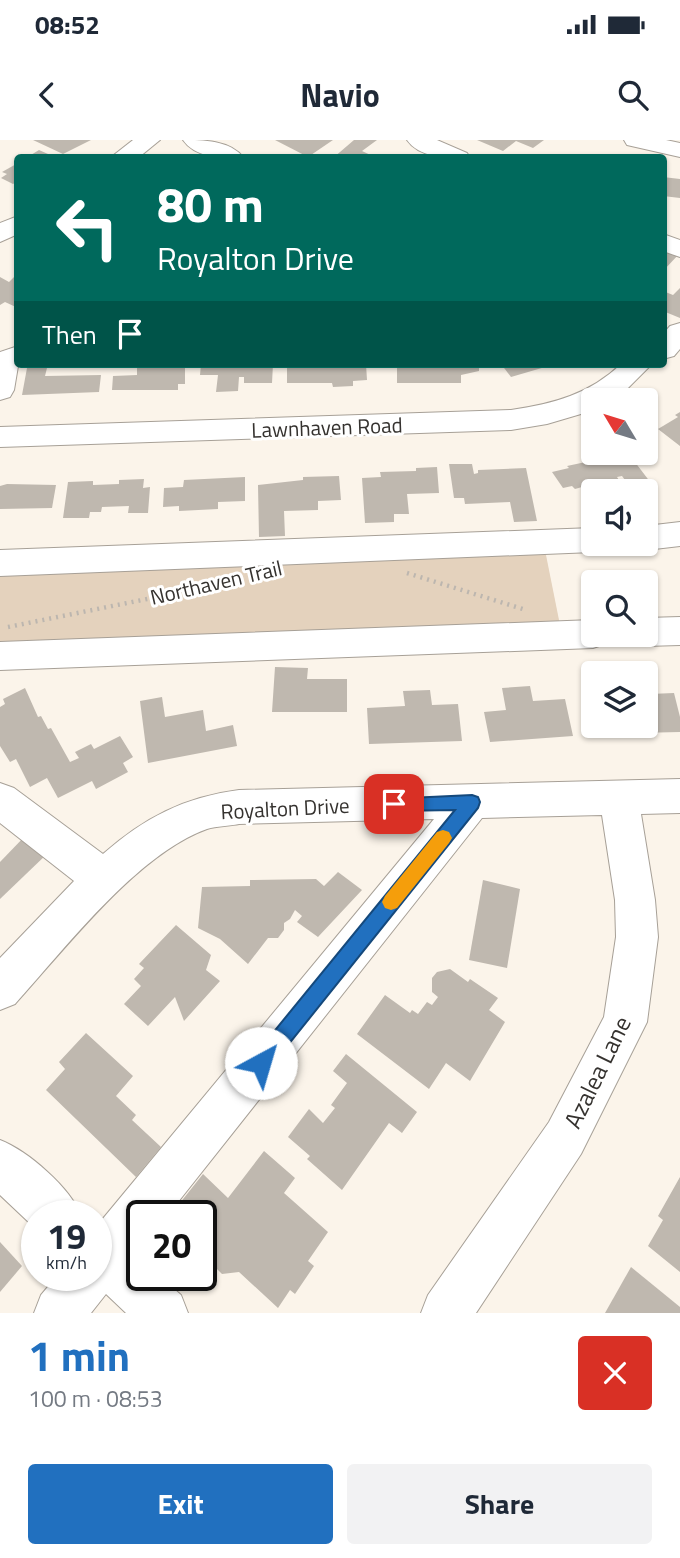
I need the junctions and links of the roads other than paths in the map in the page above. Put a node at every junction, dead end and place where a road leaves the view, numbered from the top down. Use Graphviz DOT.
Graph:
graph roads {
  1 [pos="149,140"];
  2 [pos="194,140"];
  3 [pos="418,140"];
  4 [pos="635,140"];
  5 [pos="680,150"];
  6 [pos="127,154"];
  7 [pos="224,154"];
  8 [pos="450,154"];
  9 [pos="680,332"];
  10 [pos="667,346"];
  11 [pos="14,357"];
  12 [pos="634,368"];
  13 [pos="0,390"];
  14 [pos="0,436"];
  15 [pos="581,540"];
  16 [pos="0,563"];
  17 [pos="680,631"];
  18 [pos="658,632"];
  19 [pos="581,634"];
  20 [pos="0,656"];
  21 [pos="680,796"];
  22 [pos="619,797"];
  23 [pos="0,800"];
  24 [pos="472,802"];
  25 [pos="105,880"];
  26 [pos="0,989"];
  27 [pos="0,1163"];
  28 [pos="40,1200"];
  29 [pos="112,1243"];
  30 [pos="112,1275"];
  31 [pos="75,1291"];
  32 [pos="59,1313"];
  33 [pos="163,1313"];
  34 [pos="446,1313"];
  1 -- 6 [label="street"];
  2 -- 7 [label="street"];
  3 -- 8 [label="street"];
  4 -- 5 [label="street"];
  9 -- 10 [label="street"];
  11 -- 13 [label="street"];
  12 -- 14 [label="street, Lawnhaven Road"];
  15 -- 16 [label="street"];
  17 -- 18 [label="street"];
  19 -- 20 [label="street"];
  21 -- 22 [label="street, Royalton Drive"];
  22 -- 24 [label="street, Royalton Drive"];
  22 -- 34 [label="street, Azalea Lane"];
  23 -- 25 [label="street"];
  24 -- 25 [label="street, Royalton Drive"];
  24 -- 29 [label="street"];
  25 -- 26 [label="street, Royalton Drive"];
  27 -- 28 [label="street"];
  30 -- 33 [label="street"];
  31 -- 32 [label="street"];
}
